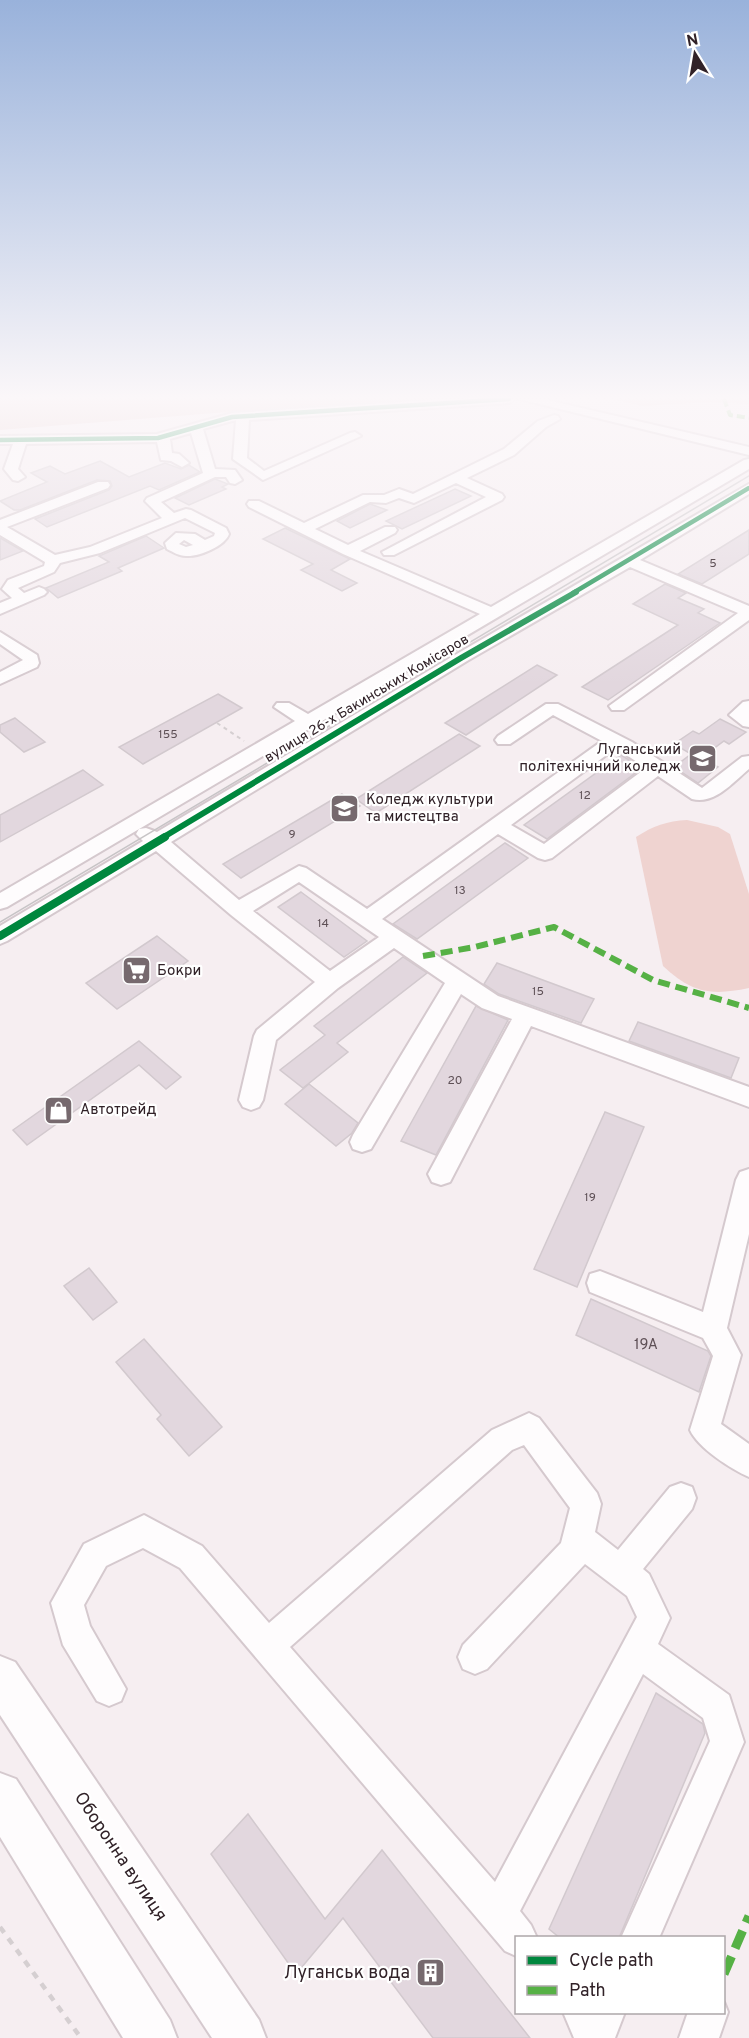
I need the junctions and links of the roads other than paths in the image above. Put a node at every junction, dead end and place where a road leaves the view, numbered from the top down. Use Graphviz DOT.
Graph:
graph roads {
  1 [pos="81,494"];
  2 [pos="167,494"];
  3 [pos="397,494"];
  4 [pos="401,494"];
  5 [pos="426,494"];
  6 [pos="491,494"];
  7 [pos="696,494"];
  8 [pos="739,494"];
  9 [pos="254,504"];
  10 [pos="172,519"];
  11 [pos="0,527"];
  12 [pos="303,529"];
  13 [pos="390,530"];
  14 [pos="198,549"];
  15 [pos="348,551"];
  16 [pos="389,552"];
  17 [pos="52,560"];
  18 [pos="629,561"];
  19 [pos="39,592"];
  20 [pos="22,599"];
  21 [pos="0,609"];
  22 [pos="749,612"];
  23 [pos="492,613"];
  24 [pos="0,637"];
  25 [pos="0,679"];
  26 [pos="618,706"];
  27 [pos="749,706"];
  28 [pos="283,707"];
  29 [pos="308,721"];
  30 [pos="749,722"];
  31 [pos="504,740"];
  32 [pos="615,740"];
  33 [pos="749,759"];
  34 [pos="657,768"];
  35 [pos="132,824"];
  36 [pos="497,825"];
  37 [pos="156,841"];
  38 [pos="0,902"];
  39 [pos="238,910"];
  40 [pos="368,919"];
  41 [pos="0,936"];
  42 [pos="395,937"];
  43 [pos="458,980"];
  44 [pos="330,982"];
  45 [pos="526,1015"];
  46 [pos="749,1097"];
  47 [pos="251,1100"];
  48 [pos="362,1142"];
  49 [pos="441,1174"];
  50 [pos="749,1180"];
  51 [pos="600,1283"];
  52 [pos="713,1329"];
  53 [pos="746,1460"];
  54 [pos="681,1498"];
  55 [pos="578,1539"];
  56 [pos="621,1572"];
  57 [pos="267,1646"];
  58 [pos="638,1650"];
  59 [pos="475,1657"];
  60 [pos="0,1677"];
  61 [pos="109,1689"];
  62 [pos="0,1795"];
  63 [pos="508,1926"];
  64 [pos="641,1936"];
  65 [pos="583,2014"];
  66 [pos="606,2014"];
  67 [pos="708,2014"];
  68 [pos="152,2038"];
  69 [pos="241,2038"];
  70 [pos="594,2038"];
  71 [pos="699,2038"];
  1 -- 11 [label="street"];
  2 -- 10 [label="street"];
  3 -- 12 [label="street"];
  4 -- 5 [label="street"];
  6 -- 16 [label="street"];
  7 -- 23 [label="street, вулиця 26-х Бакинських Комісаров"];
  8 -- 18 [label="street, вулиця 26-х Бакинських Комісаров"];
  9 -- 12 [label="street"];
  10 -- 14 [label="street"];
  10 -- 17 [label="street"];
  11 -- 17 [label="street"];
  12 -- 15 [label="street"];
  13 -- 15 [label="street"];
  15 -- 23 [label="street"];
  17 -- 20 [label="street"];
  18 -- 22 [label="street"];
  18 -- 37 [label="street, вулиця 26-х Бакинських Комісаров"];
  19 -- 20 [label="street"];
  20 -- 21 [label="street"];
  22 -- 26 [label="street"];
  23 -- 29 [label="street, вулиця 26-х Бакинських Комісаров"];
  24 -- 25 [label="street"];
  27 -- 30 [label="street"];
  28 -- 29 [label="street"];
  29 -- 35 [label="street, вулиця 26-х Бакинських Комісаров"];
  31 -- 32 [label="street"];
  32 -- 34 [label="street"];
  32 -- 36 [label="street"];
  33 -- 34 [label="street"];
  34 -- 36 [label="street"];
  35 -- 37 [label="street"];
  35 -- 38 [label="street, вулиця 26-х Бакинських Комісаров"];
  36 -- 40 [label="street"];
  37 -- 39 [label="street"];
  37 -- 41 [label="street, вулиця 26-х Бакинських Комісаров"];
  39 -- 40 [label="street"];
  39 -- 44 [label="street"];
  40 -- 42 [label="street"];
  42 -- 43 [label="street"];
  42 -- 44 [label="street"];
  43 -- 45 [label="street"];
  43 -- 48 [label="street"];
  44 -- 47 [label="street"];
  45 -- 46 [label="street"];
  45 -- 49 [label="street"];
  50 -- 52 [label="street"];
  51 -- 52 [label="street"];
  52 -- 53 [label="street"];
  54 -- 56 [label="street"];
  55 -- 56 [label="street"];
  55 -- 57 [label="street"];
  55 -- 59 [label="street"];
  56 -- 58 [label="street"];
  57 -- 61 [label="street"];
  57 -- 63 [label="street"];
  58 -- 63 [label="street"];
  58 -- 64 [label="street"];
  60 -- 69 [label="main road, Оборонна вулиця"];
  62 -- 68 [label="main road"];
  65 -- 70 [label="street"];
  66 -- 70 [label="street"];
  67 -- 71 [label="street"];
}
